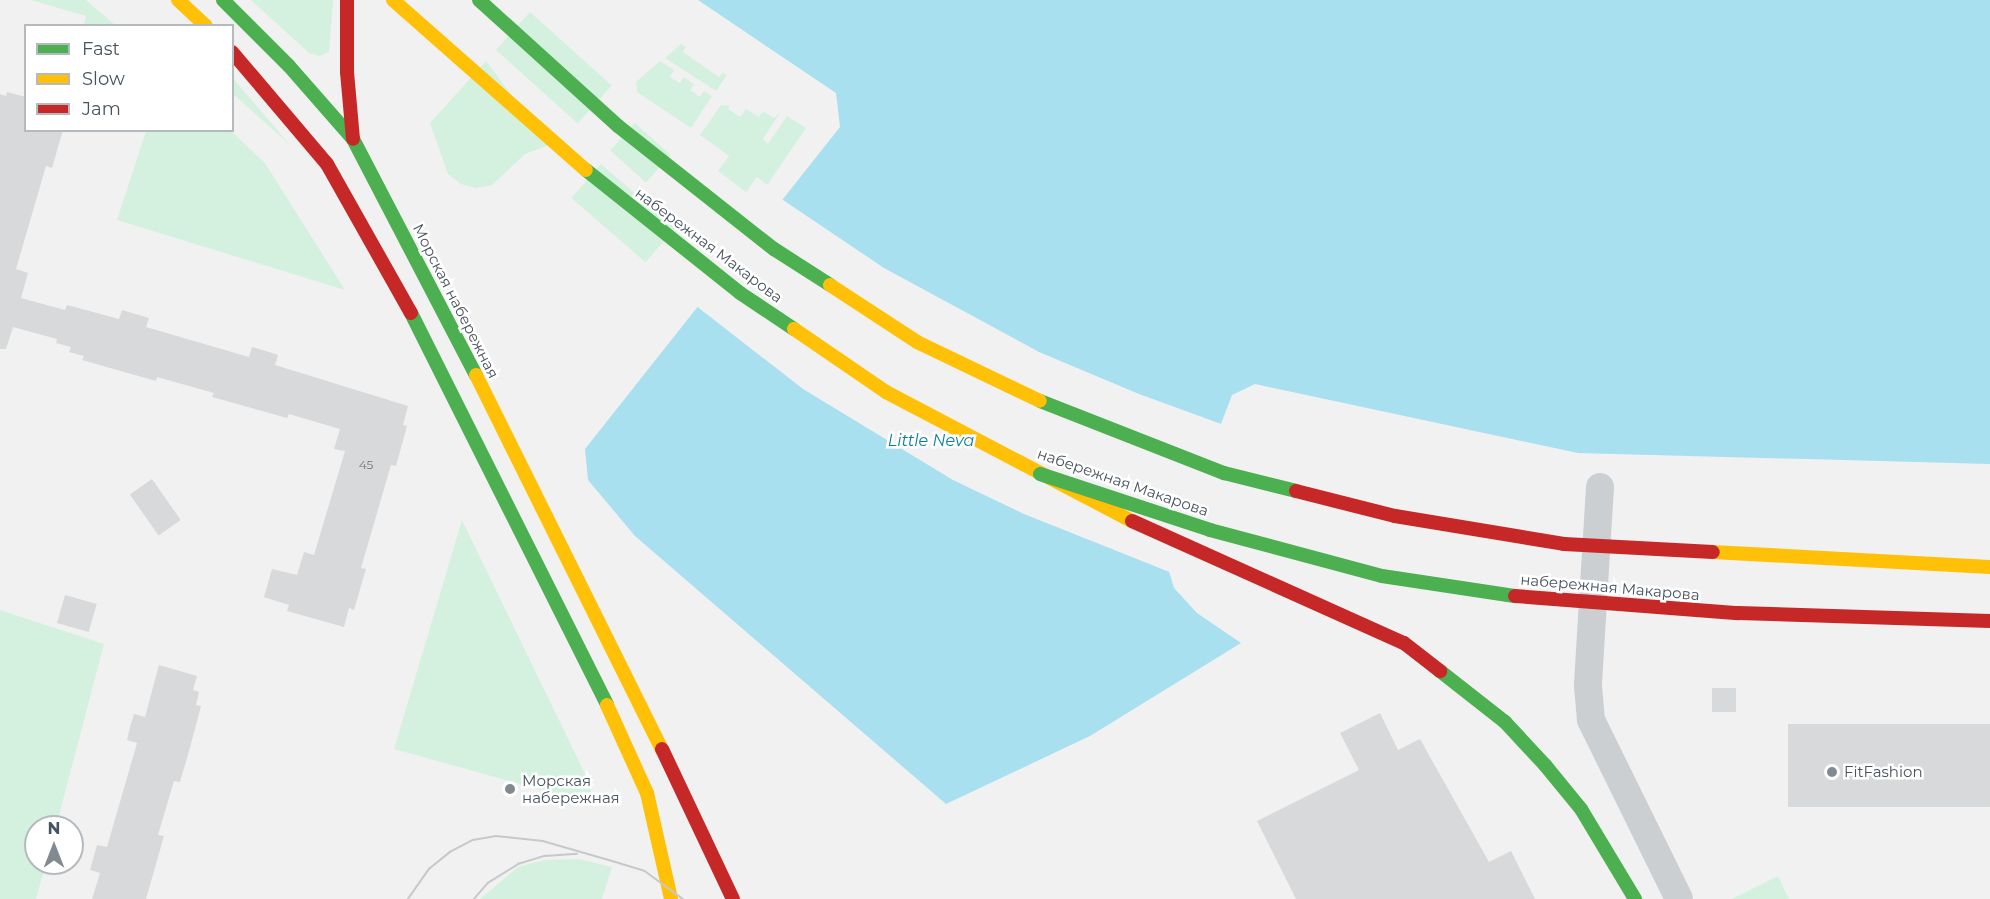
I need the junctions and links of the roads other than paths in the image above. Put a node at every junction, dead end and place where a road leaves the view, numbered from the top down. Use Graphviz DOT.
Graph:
graph roads {
  1 [pos="178,0"];
  2 [pos="223,0"];
  3 [pos="347,0"];
  4 [pos="393,0"];
  5 [pos="479,0"];
  6 [pos="204,24"];
  7 [pos="234,54"];
  8 [pos="353,139"];
  9 [pos="1040,474"];
  10 [pos="1600,488"];
  11 [pos="1990,567"];
  12 [pos="1990,621"];
  13 [pos="671,899"];
  14 [pos="733,899"];
  15 [pos="1635,899"];
  16 [pos="1679,899"];
  1 -- 6 [label="main road"];
  2 -- 8 [label="main road, Морская набережная"];
  3 -- 8 [label="main road"];
  4 -- 9 [label="main road, набережная Макарова"];
  5 -- 11 [label="main road, bridge"];
  7 -- 13 [label="main road"];
  8 -- 14 [label="main road, Морская набережная"];
  9 -- 12 [label="main road, набережная Макарова, bridge"];
  9 -- 15 [label="main road, bridge"];
  10 -- 16 [label="street"];
}
